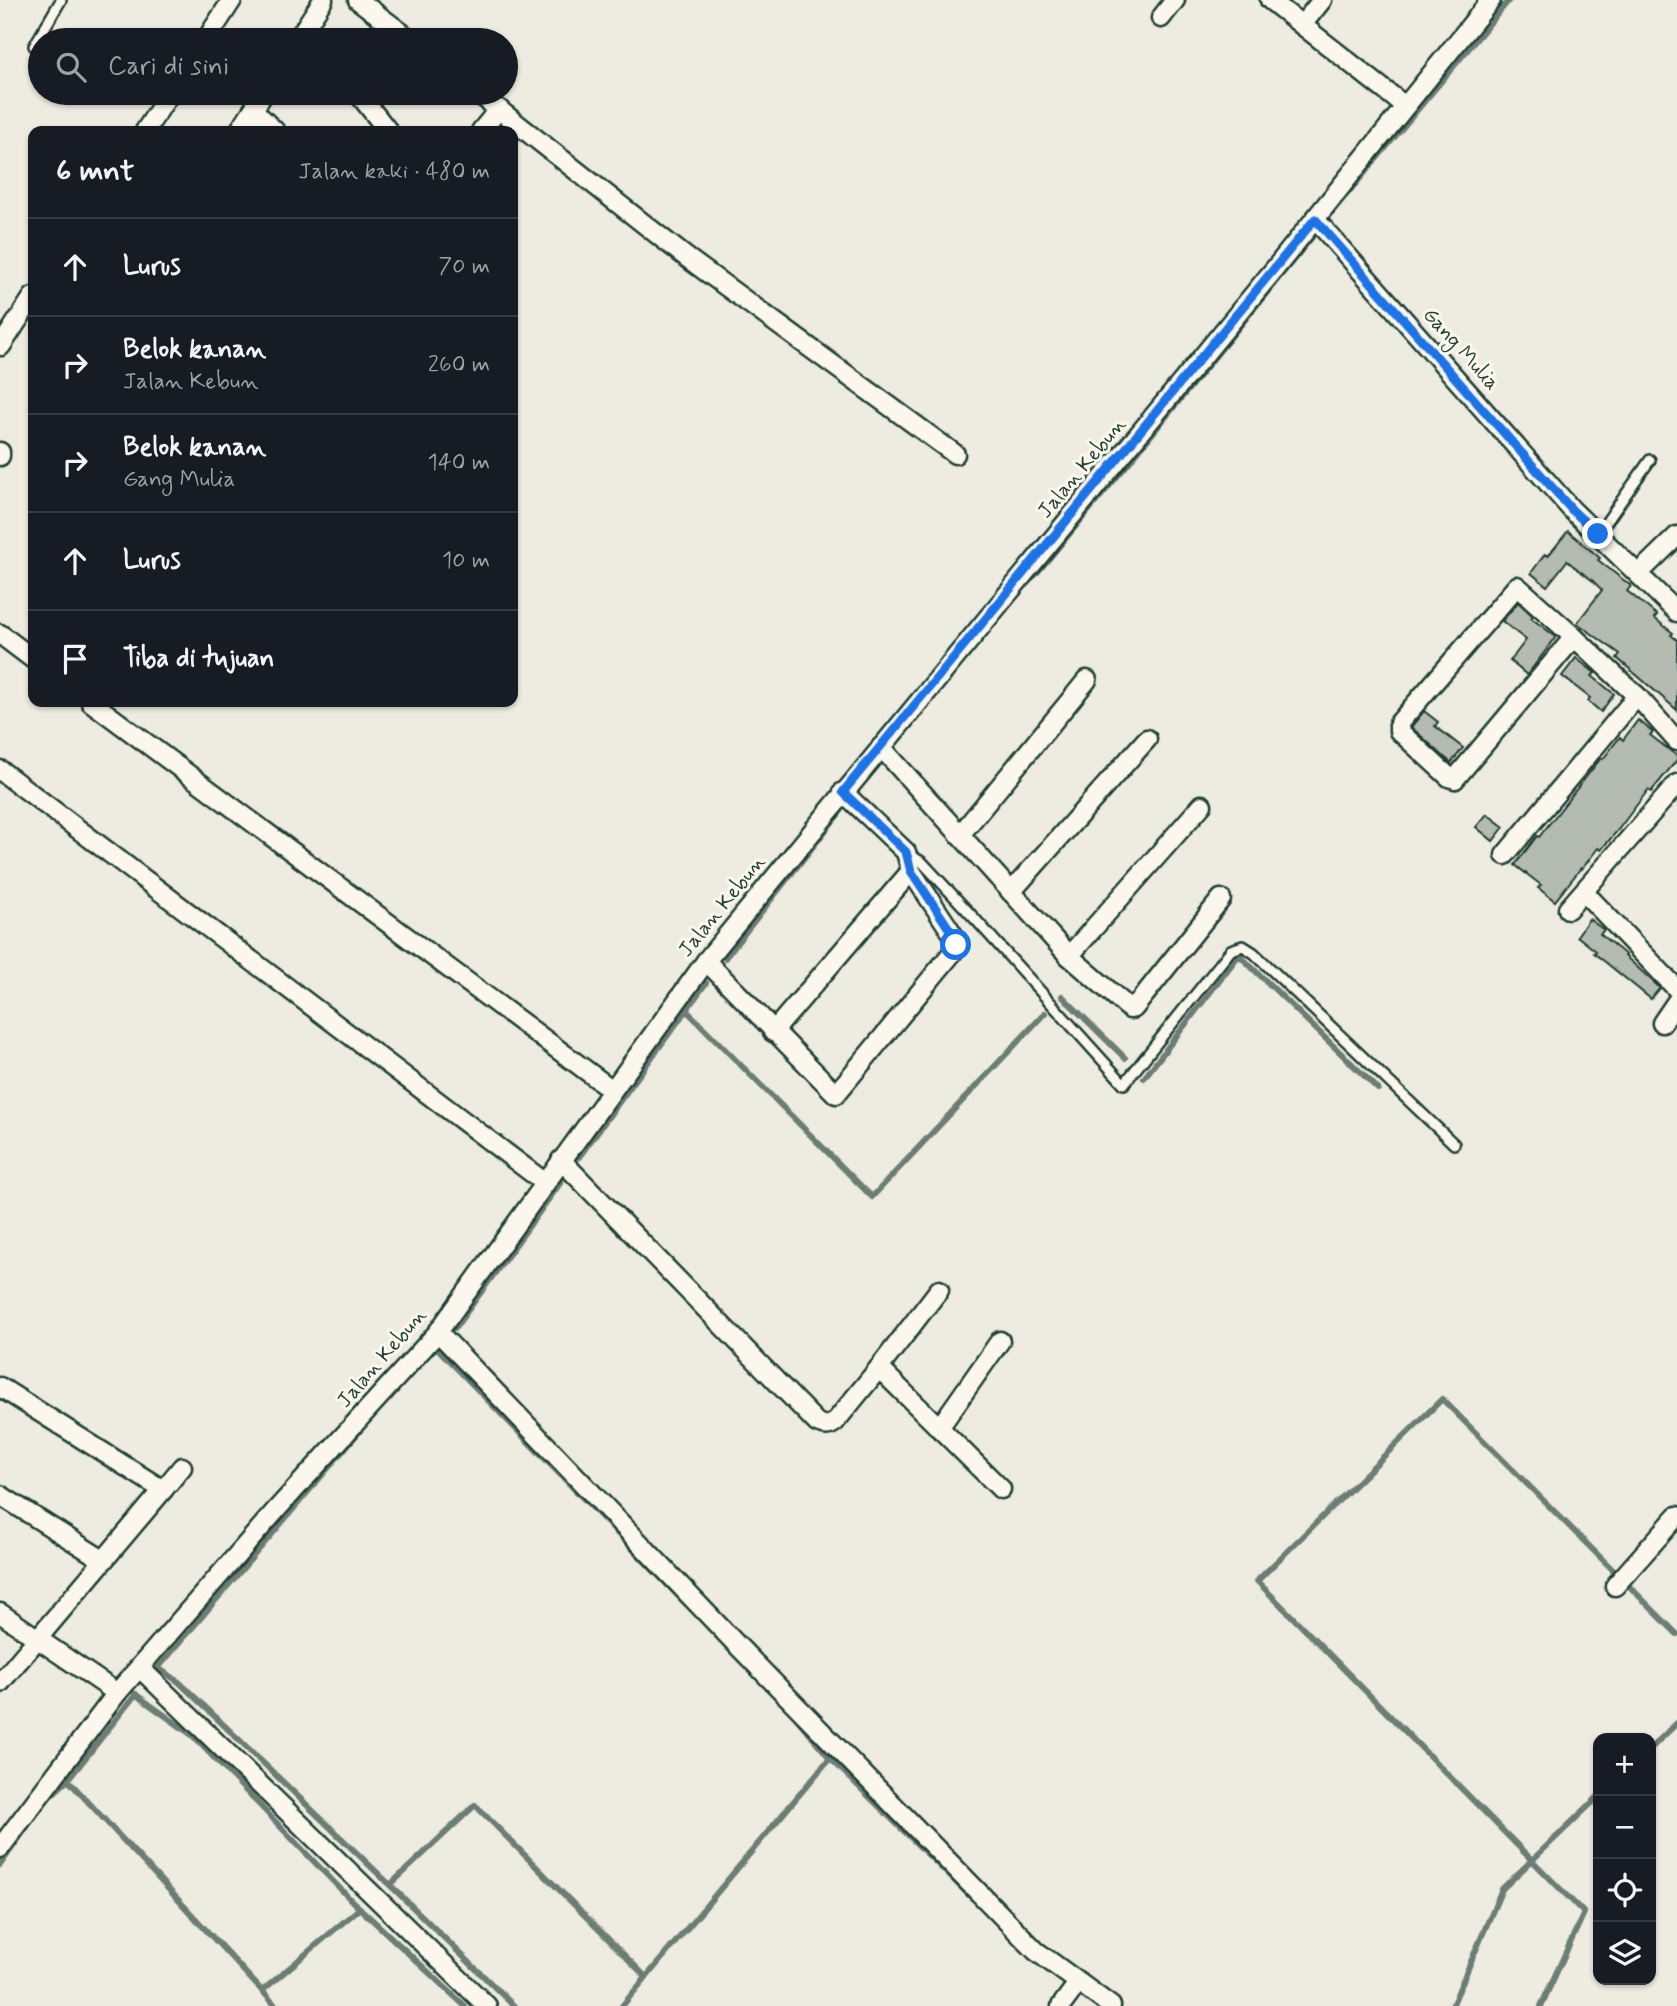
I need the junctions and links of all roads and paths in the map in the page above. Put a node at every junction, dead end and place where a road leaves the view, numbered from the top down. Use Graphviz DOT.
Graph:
graph roads {
  1 [pos="61,0"];
  2 [pos="233,0"];
  3 [pos="323,0"];
  4 [pos="358,0"];
  5 [pos="1175,0"];
  6 [pos="1270,0"];
  7 [pos="1322,0"];
  8 [pos="1491,0"];
  9 [pos="1161,18"];
  10 [pos="1302,25"];
  11 [pos="45,28"];
  12 [pos="213,28"];
  13 [pos="309,28"];
  14 [pos="395,28"];
  15 [pos="162,105"];
  16 [pos="256,105"];
  17 [pos="367,105"];
  18 [pos="494,105"];
  19 [pos="1405,106"];
  20 [pos="499,109"];
  21 [pos="253,110"];
  22 [pos="148,126"];
  23 [pos="242,126"];
  24 [pos="270,126"];
  25 [pos="384,126"];
  26 [pos="485,126"];
  27 [pos="1315,219"];
  28 [pos="28,305"];
  29 [pos="1,346"];
  30 [pos="955,454"];
  31 [pos="1650,460"];
  32 [pos="1598,534"];
  33 [pos="1677,536"];
  34 [pos="1639,573"];
  35 [pos="1677,612"];
  36 [pos="0,634"];
  37 [pos="1574,637"];
  38 [pos="28,655"];
  39 [pos="1087,680"];
  40 [pos="1637,696"];
  41 [pos="98,707"];
  42 [pos="1147,739"];
  43 [pos="1677,741"];
  44 [pos="881,747"];
  45 [pos="0,770"];
  46 [pos="1677,784"];
  47 [pos="843,792"];
  48 [pos="1202,805"];
  49 [pos="960,835"];
  50 [pos="906,852"];
  51 [pos="1505,855"];
  52 [pos="911,871"];
  53 [pos="1011,892"];
  54 [pos="1584,892"];
  55 [pos="1222,899"];
  56 [pos="1568,909"];
  57 [pos="1069,956"];
  58 [pos="706,961"];
  59 [pos="1677,989"];
  60 [pos="1677,1002"];
  61 [pos="1662,1023"];
  62 [pos="773,1032"];
  63 [pos="611,1089"];
  64 [pos="1454,1144"];
  65 [pos="561,1160"];
  66 [pos="544,1182"];
  67 [pos="939,1290"];
  68 [pos="438,1332"];
  69 [pos="1000,1341"];
  70 [pos="879,1368"];
  71 [pos="0,1387"];
  72 [pos="939,1428"];
  73 [pos="182,1466"];
  74 [pos="1001,1489"];
  75 [pos="163,1490"];
  76 [pos="0,1495"];
  77 [pos="1677,1516"];
  78 [pos="103,1560"];
  79 [pos="1615,1586"];
  80 [pos="0,1614"];
  81 [pos="38,1638"];
  82 [pos="139,1668"];
  83 [pos="0,1683"];
  84 [pos="117,1693"];
  85 [pos="0,1848"];
  86 [pos="1078,1983"];
  87 [pos="487,2006"];
  88 [pos="1061,2006"];
  89 [pos="1111,2006"];
  1 -- 11 [label="lane"];
  2 -- 12 [label="street"];
  3 -- 13 [label="street"];
  4 -- 14 [label="street"];
  5 -- 9 [label="street"];
  6 -- 10 [label="street"];
  7 -- 10 [label="street"];
  8 -- 19 [label="street, Jalan Kebun"];
  10 -- 19 [label="street"];
  15 -- 22 [label="street"];
  16 -- 21 [label="street"];
  17 -- 25 [label="street"];
  18 -- 20 [label="street"];
  19 -- 27 [label="street, Jalan Kebun"];
  20 -- 26 [label="street"];
  20 -- 30 [label="street"];
  21 -- 23 [label="street"];
  21 -- 24 [label="street"];
  27 -- 32 [label="street, Gang Mulia"];
  27 -- 44 [label="street, Jalan Kebun"];
  28 -- 29 [label="street"];
  31 -- 32 [label="lane"];
  32 -- 34 [label="street, Gang Mulia"];
  33 -- 34 [label="street"];
  34 -- 35 [label="street, Gang Mulia"];
  36 -- 38 [label="street"];
  37 -- 37 [label="street"];
  37 -- 40 [label="street"];
  39 -- 49 [label="street"];
  40 -- 43 [label="street"];
  40 -- 51 [label="street"];
  41 -- 63 [label="street"];
  42 -- 53 [label="street"];
  44 -- 47 [label="street, Jalan Kebun"];
  44 -- 49 [label="street"];
  45 -- 66 [label="street"];
  46 -- 54 [label="street"];
  47 -- 50 [label="street"];
  47 -- 58 [label="street, Jalan Kebun"];
  48 -- 57 [label="street"];
  49 -- 53 [label="street"];
  50 -- 52 [label="street"];
  50 -- 64 [label="lane"];
  52 -- 62 [label="street"];
  52 -- 62 [label="street"];
  53 -- 57 [label="street"];
  54 -- 56 [label="street"];
  54 -- 59 [label="street"];
  55 -- 57 [label="street"];
  58 -- 62 [label="street"];
  58 -- 63 [label="street, Jalan Kebun"];
  60 -- 61 [label="street"];
  63 -- 65 [label="street, Jalan Kebun"];
  65 -- 66 [label="street, Jalan Kebun"];
  65 -- 70 [label="street"];
  66 -- 68 [label="street, Jalan Kebun"];
  67 -- 70 [label="street"];
  68 -- 82 [label="street, Jalan Kebun"];
  68 -- 86 [label="street"];
  69 -- 72 [label="street"];
  70 -- 72 [label="street"];
  71 -- 75 [label="street"];
  72 -- 74 [label="street"];
  73 -- 75 [label="street"];
  75 -- 78 [label="street"];
  76 -- 78 [label="street"];
  77 -- 79 [label="street"];
  78 -- 81 [label="street"];
  80 -- 81 [label="street"];
  81 -- 83 [label="street"];
  81 -- 84 [label="street"];
  82 -- 84 [label="street, Jalan Kebun"];
  82 -- 87 [label="street"];
  84 -- 85 [label="street, Jalan Kebun"];
  86 -- 88 [label="street"];
  86 -- 89 [label="street"];
}
